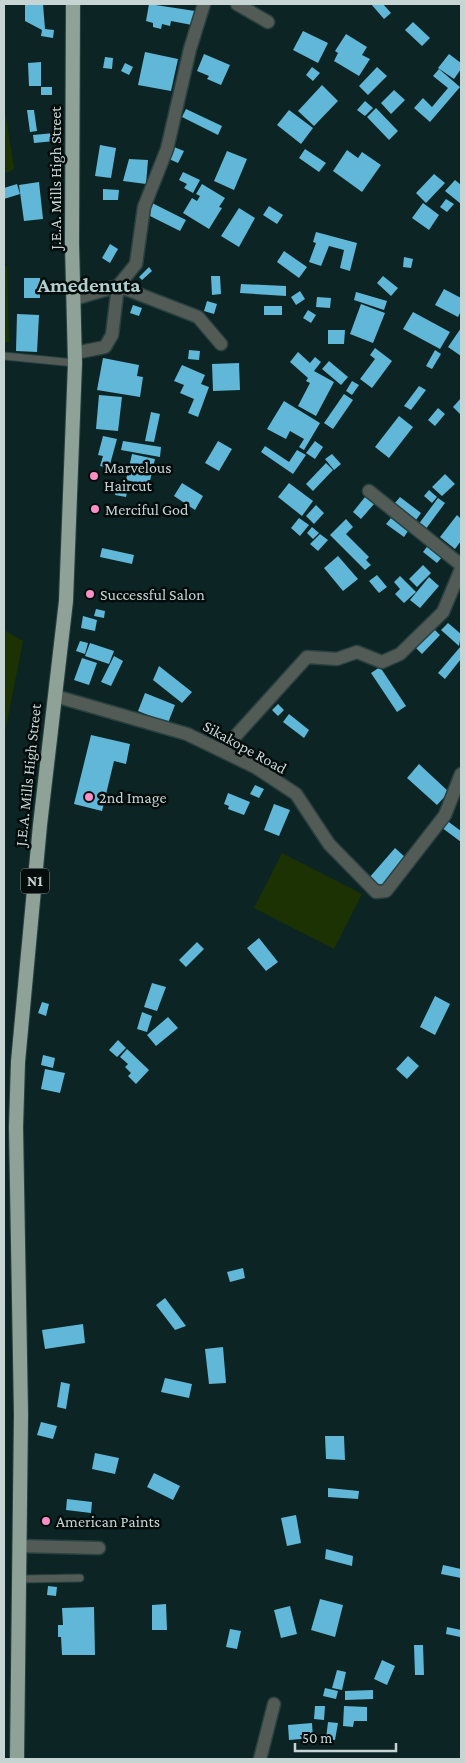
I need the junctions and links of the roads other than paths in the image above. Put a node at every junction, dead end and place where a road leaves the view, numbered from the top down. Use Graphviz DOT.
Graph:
graph roads {
  1 [pos="73,4"];
  2 [pos="204,4"];
  3 [pos="237,4"];
  4 [pos="268,22"];
  5 [pos="118,286"];
  6 [pos="74,300"];
  7 [pos="221,344"];
  8 [pos="4,356"];
  9 [pos="75,358"];
  10 [pos="368,491"];
  11 [pos="461,565"];
  12 [pos="461,569"];
  13 [pos="55,696"];
  14 [pos="222,751"];
  15 [pos="461,774"];
  16 [pos="19,1546"];
  17 [pos="99,1548"];
  18 [pos="80,1578"];
  19 [pos="20,1579"];
  20 [pos="274,1704"];
  21 [pos="17,1759"];
  22 [pos="260,1759"];
  1 -- 6 [label="highway, J.E.A. Mills High Street / N1"];
  2 -- 5 [label="street"];
  3 -- 4 [label="street"];
  5 -- 6 [label="street"];
  5 -- 7 [label="street"];
  5 -- 9 [label="street"];
  6 -- 9 [label="highway, J.E.A. Mills High Street / N1"];
  8 -- 9 [label="lane"];
  9 -- 13 [label="highway, J.E.A. Mills High Street / N1"];
  10 -- 11 [label="street"];
  12 -- 14 [label="street"];
  13 -- 14 [label="street, Sikakope Road"];
  13 -- 16 [label="highway, J.E.A. Mills High Street / N1"];
  14 -- 15 [label="street, Sikakope Road"];
  16 -- 17 [label="street"];
  16 -- 19 [label="highway, J.E.A. Mills High Street / N1"];
  18 -- 19 [label="lane"];
  19 -- 21 [label="highway, J.E.A. Mills High Street / N1"];
  20 -- 22 [label="street"];
}
